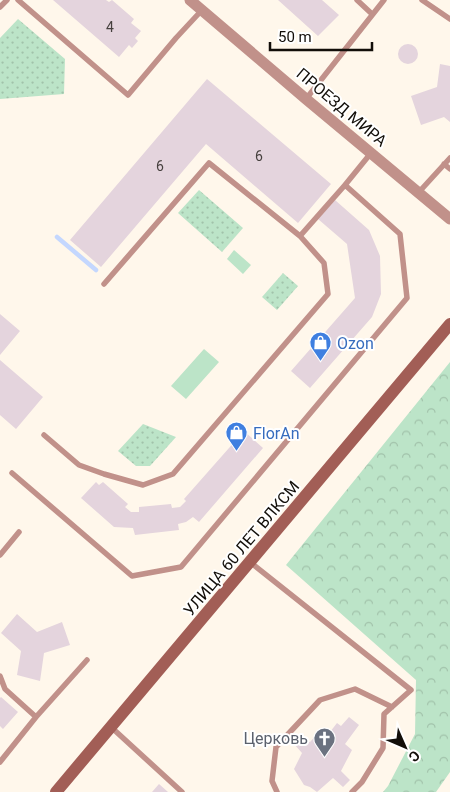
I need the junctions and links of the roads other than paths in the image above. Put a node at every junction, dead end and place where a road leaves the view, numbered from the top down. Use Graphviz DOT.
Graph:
graph roads {
  1 [pos="6,0"];
  2 [pos="18,0"];
  3 [pos="190,0"];
  4 [pos="357,0"];
  5 [pos="384,0"];
  6 [pos="422,0"];
  7 [pos="0,7"];
  8 [pos="202,10"];
  9 [pos="372,14"];
  10 [pos="450,20"];
  11 [pos="306,99"];
  12 [pos="371,153"];
  13 [pos="450,158"];
  14 [pos="444,164"];
  15 [pos="450,169"];
  16 [pos="345,185"];
  17 [pos="419,192"];
  18 [pos="450,219"];
  19 [pos="300,236"];
  20 [pos="104,284"];
  21 [pos="450,324"];
  22 [pos="44,435"];
  23 [pos="12,473"];
  24 [pos="19,532"];
  25 [pos="0,555"];
  26 [pos="250,562"];
  27 [pos="87,660"];
  28 [pos="0,676"];
  29 [pos="392,707"];
  30 [pos="36,717"];
  31 [pos="111,727"];
  32 [pos="0,762"];
  33 [pos="56,792"];
  34 [pos="182,792"];
  35 [pos="277,792"];
  36 [pos="352,792"];
  1 -- 7 [label="lane"];
  2 -- 8 [label="lane"];
  3 -- 8 [label="street, ПРОЕЗД МИРА"];
  4 -- 9 [label="lane"];
  5 -- 9 [label="lane"];
  6 -- 10 [label="lane"];
  8 -- 11 [label="street, ПРОЕЗД МИРА"];
  9 -- 11 [label="lane"];
  11 -- 12 [label="street, ПРОЕЗД МИРА"];
  12 -- 16 [label="lane"];
  12 -- 17 [label="street, ПРОЕЗД МИРА"];
  13 -- 14 [label="lane"];
  14 -- 15 [label="lane"];
  14 -- 17 [label="lane"];
  16 -- 19 [label="lane"];
  16 -- 23 [label="lane"];
  17 -- 18 [label="street, ПРОЕЗД МИРА"];
  19 -- 20 [label="lane"];
  19 -- 22 [label="lane"];
  21 -- 26 [label="street, УЛИЦА 60 ЛЕТ ВЛКСМ"];
  24 -- 25 [label="lane"];
  26 -- 29 [label="lane"];
  26 -- 31 [label="street, УЛИЦА 60 ЛЕТ ВЛКСМ"];
  27 -- 30 [label="lane"];
  28 -- 30 [label="lane"];
  29 -- 35 [label="lane"];
  29 -- 36 [label="lane"];
  30 -- 32 [label="lane"];
  31 -- 33 [label="street, УЛИЦА 60 ЛЕТ ВЛКСМ"];
  31 -- 34 [label="lane"];
}
